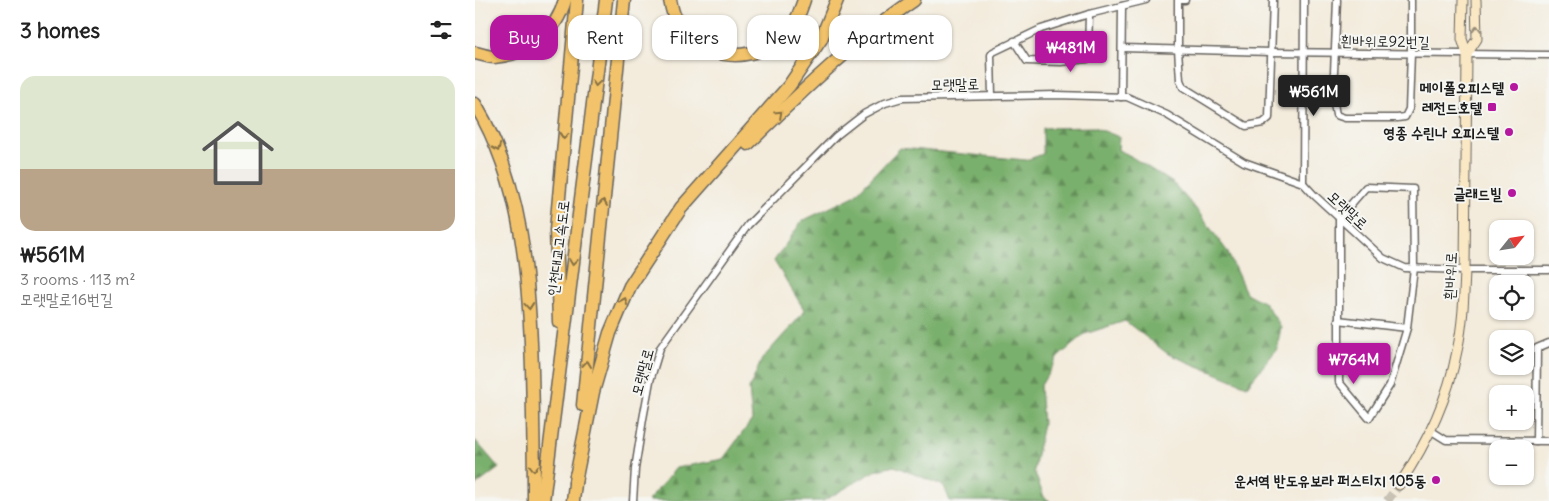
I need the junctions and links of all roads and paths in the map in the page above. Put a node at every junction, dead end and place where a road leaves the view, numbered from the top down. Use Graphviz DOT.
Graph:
graph roads {
  1 [pos="565,0"];
  2 [pos="577,0"];
  3 [pos="606,0"];
  4 [pos="624,0"];
  5 [pos="669,0"];
  6 [pos="804,0"];
  7 [pos="837,0"];
  8 [pos="915,0"];
  9 [pos="1146,0"];
  10 [pos="1185,0"];
  11 [pos="1273,0"];
  12 [pos="1304,0"];
  13 [pos="1337,0"];
  14 [pos="1411,0"];
  15 [pos="1463,0"];
  16 [pos="1476,0"];
  17 [pos="1122,6"];
  18 [pos="1089,14"];
  19 [pos="1014,41"];
  20 [pos="1123,48"];
  21 [pos="1178,49"];
  22 [pos="1303,51"];
  23 [pos="1271,52"];
  24 [pos="475,53"];
  25 [pos="1334,53"];
  26 [pos="1411,53"];
  27 [pos="1467,54"];
  28 [pos="1549,55"];
  29 [pos="992,96"];
  30 [pos="1121,97"];
  31 [pos="475,104"];
  32 [pos="1303,183"];
  33 [pos="1339,218"];
  34 [pos="651,253"];
  35 [pos="1414,268"];
  36 [pos="1465,270"];
  37 [pos="1549,270"];
  38 [pos="1338,320"];
  39 [pos="1407,328"];
  40 [pos="1549,343"];
  41 [pos="560,359"];
  42 [pos="1430,430"];
  43 [pos="1537,441"];
  44 [pos="1549,441"];
  45 [pos="575,482"];
  46 [pos="1399,485"];
  47 [pos="534,501"];
  48 [pos="543,501"];
  49 [pos="573,501"];
  50 [pos="633,501"];
  1 -- 24 [label="highway"];
  2 -- 41 [label="highway, one-way"];
  3 -- 41 [label="highway, 인천대교고속도로, one-way"];
  45 -- 4 [label="highway, one-way"];
  5 -- 6 [label="highway"];
  7 -- 34 [label="highway"];
  34 -- 8 [label="highway, one-way"];
  9 -- 17 [label="street"];
  10 -- 21 [label="street"];
  11 -- 23 [label="street"];
  12 -- 22 [label="street"];
  13 -- 25 [label="street"];
  14 -- 26 [label="street"];
  15 -- 27 [label="street, 흰바위로"];
  27 -- 16 [label="street, 흰바위로, one-way"];
  17 -- 18 [label="street"];
  17 -- 20 [label="street"];
  18 -- 19 [label="street"];
  18 -- 19 [label="street"];
  19 -- 29 [label="street"];
  20 -- 21 [label="street, 흰바위로92번길"];
  20 -- 30 [label="street"];
  21 -- 23 [label="street, 흰바위로92번길"];
  21 -- 23 [label="street"];
  22 -- 23 [label="street, 흰바위로92번길"];
  22 -- 25 [label="street, 흰바위로92번길"];
  22 -- 32 [label="street"];
  25 -- 26 [label="street, 흰바위로92번길"];
  25 -- 26 [label="street"];
  26 -- 27 [label="street, 흰바위로92번길"];
  27 -- 28 [label="street, 흰바위로92번길"];
  27 -- 36 [label="street, 흰바위로"];
  29 -- 30 [label="street, 모랫말로"];
  29 -- 50 [label="street, 모랫말로"];
  30 -- 32 [label="street, 모랫말로"];
  31 -- 47 [label="highway, one-way"];
  32 -- 33 [label="street, 모랫말로"];
  33 -- 35 [label="street, 모랫말로"];
  33 -- 35 [label="street"];
  33 -- 38 [label="street"];
  45 -- 34 [label="highway, one-way"];
  35 -- 36 [label="street, 모랫말로"];
  35 -- 39 [label="street"];
  36 -- 37 [label="street, 모랫말로"];
  36 -- 42 [label="street, 흰바위로"];
  38 -- 39 [label="street"];
  38 -- 39 [label="street"];
  40 -- 43 [label="street"];
  41 -- 48 [label="highway, 인천대교고속도로"];
  42 -- 43 [label="street"];
  42 -- 46 [label="street, 흰바위로"];
  43 -- 44 [label="street"];
  45 -- 49 [label="highway"];
}
